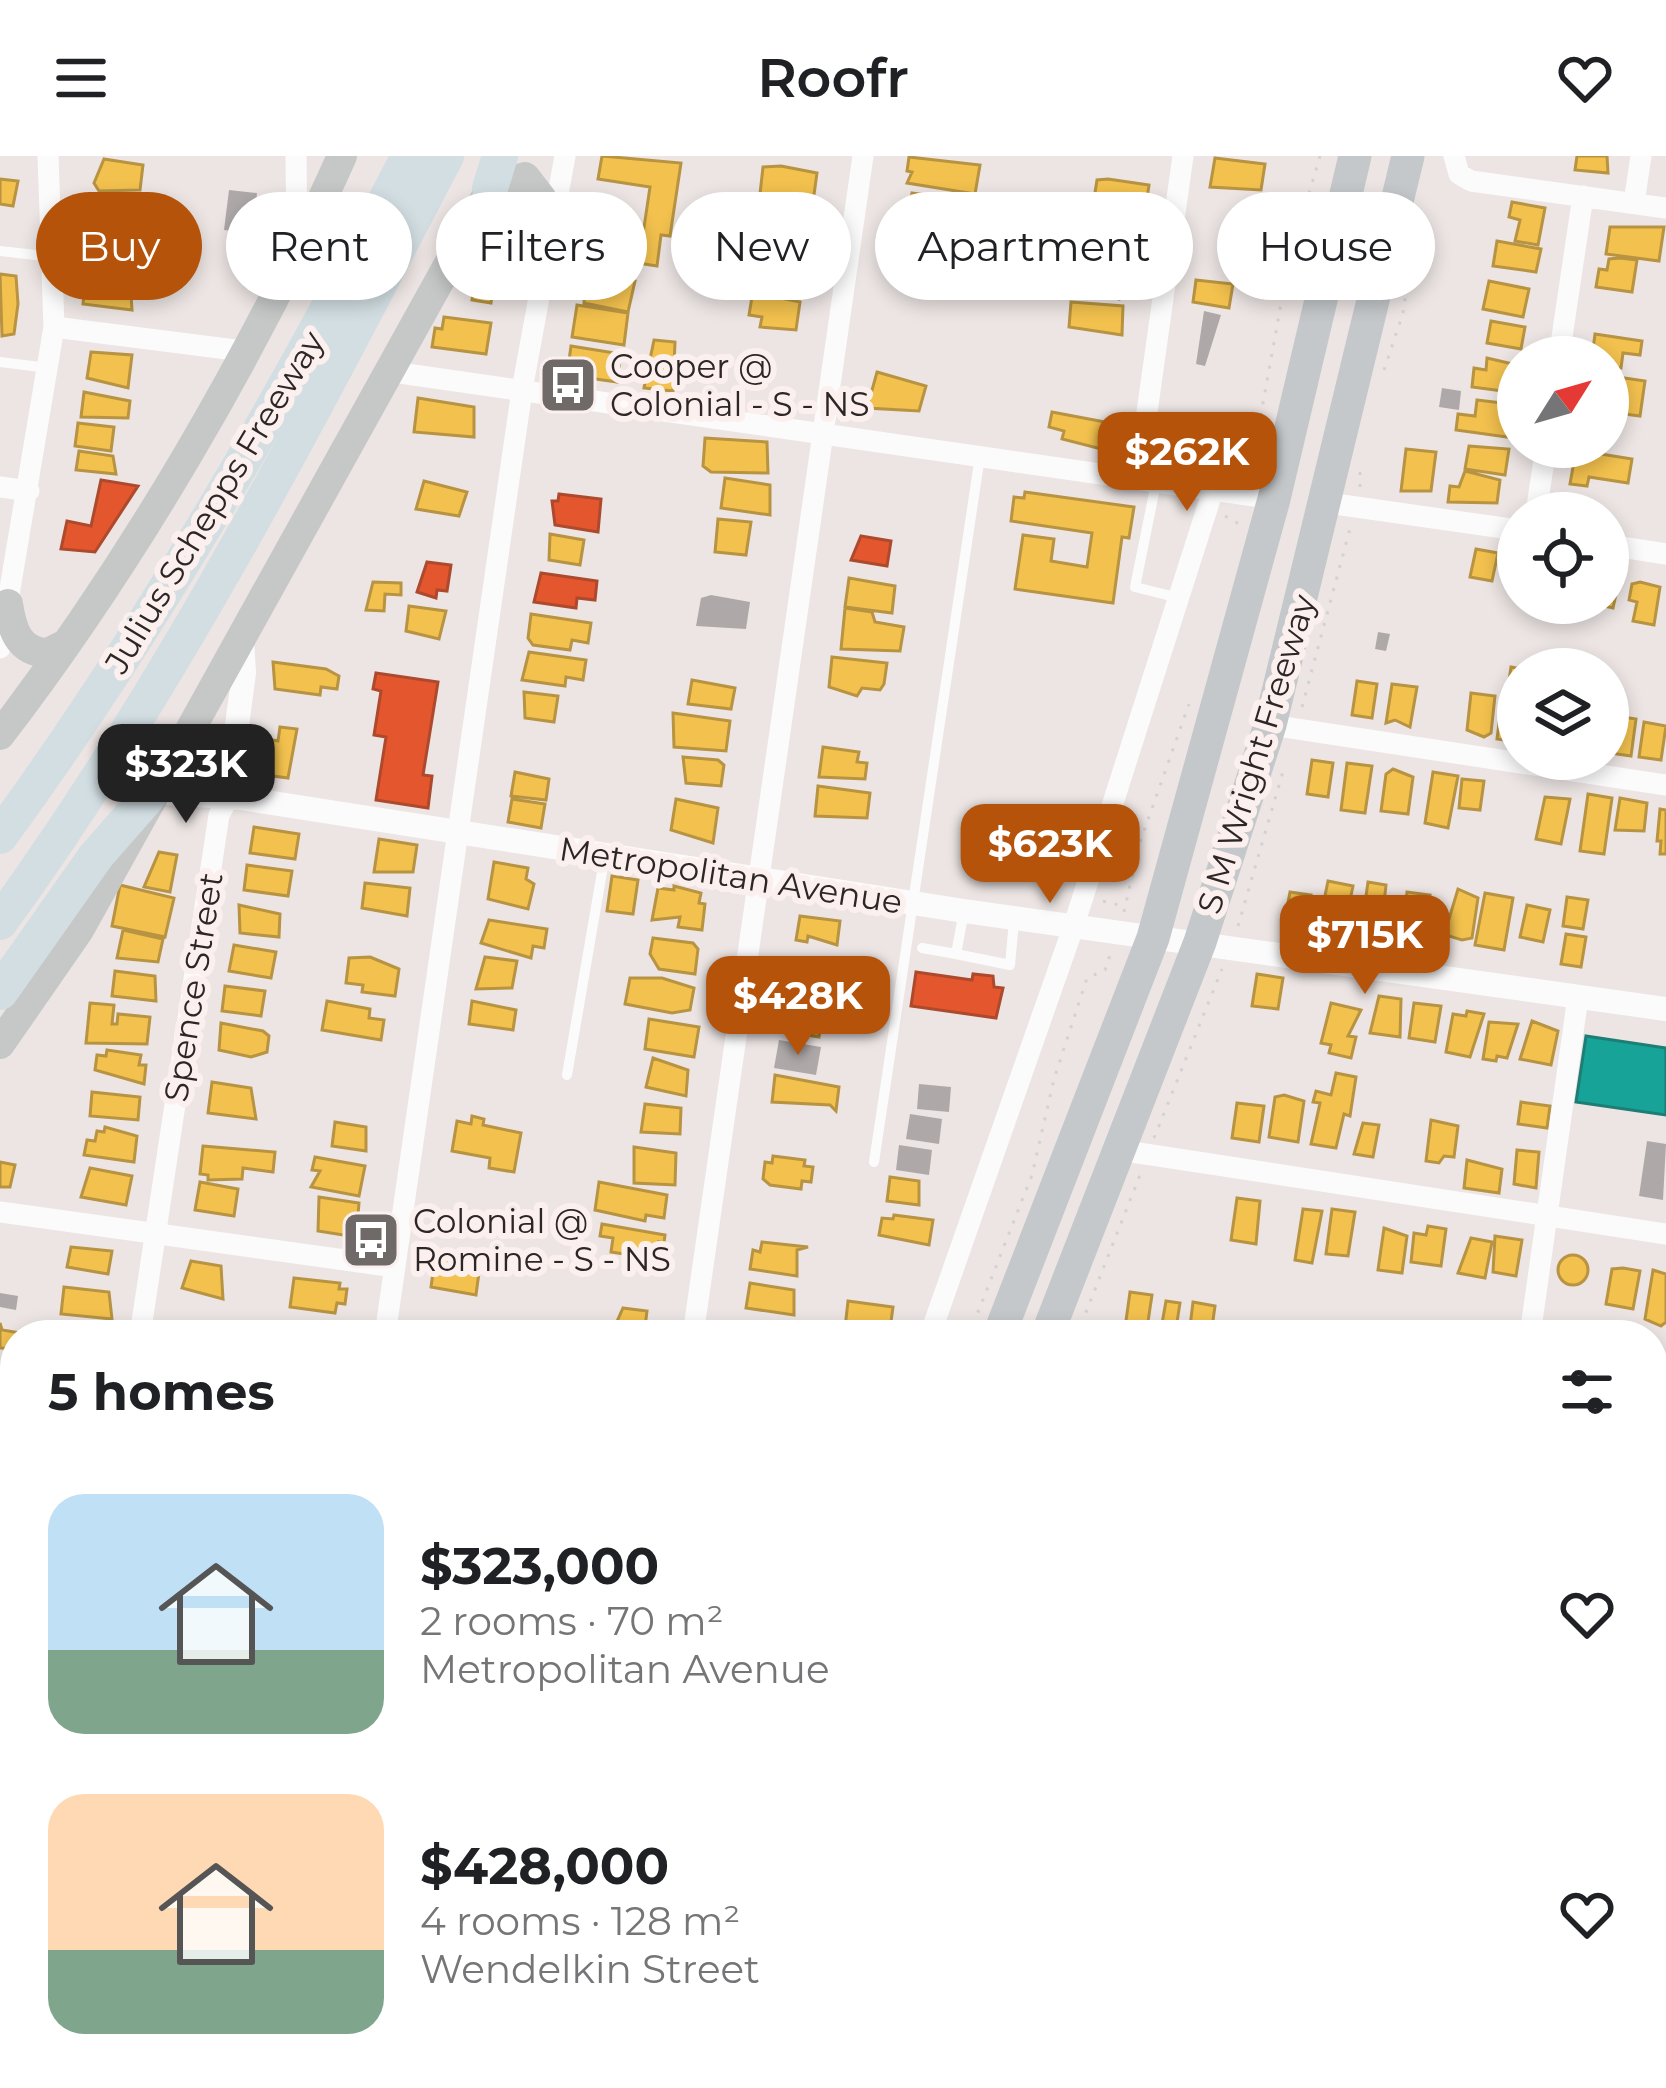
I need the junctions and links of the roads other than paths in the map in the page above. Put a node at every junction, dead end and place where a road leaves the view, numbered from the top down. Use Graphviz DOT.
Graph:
graph roads {
  1 [pos="48,156"];
  2 [pos="296,156"];
  3 [pos="342,156"];
  4 [pos="409,156"];
  5 [pos="446,156"];
  6 [pos="565,156"];
  7 [pos="863,156"];
  8 [pos="1183,156"];
  9 [pos="1355,156"];
  10 [pos="1408,156"];
  11 [pos="1641,156"];
  12 [pos="1457,165"];
  13 [pos="500,167"];
  14 [pos="49,192"];
  15 [pos="296,192"];
  16 [pos="326,192"];
  17 [pos="536,192"];
  18 [pos="558,192"];
  19 [pos="1583,196"];
  20 [pos="1634,203"];
  21 [pos="1666,208"];
  22 [pos="0,251"];
  23 [pos="36,255"];
  24 [pos="53,300"];
  25 [pos="273,300"];
  26 [pos="537,300"];
  27 [pos="54,327"];
  28 [pos="1562,336"];
  29 [pos="243,351"];
  30 [pos="0,362"];
  31 [pos="48,368"];
  32 [pos="386,370"];
  33 [pos="522,390"];
  34 [pos="825,434"];
  35 [pos="980,456"];
  36 [pos="1148,478"];
  37 [pos="0,487"];
  38 [pos="1213,490"];
  39 [pos="29,491"];
  40 [pos="1260,498"];
  41 [pos="1328,503"];
  42 [pos="1497,527"];
  43 [pos="1629,548"];
  44 [pos="1666,554"];
  45 [pos="1179,598"];
  46 [pos="8,604"];
  47 [pos="242,640"];
  48 [pos="62,646"];
  49 [pos="0,648"];
  50 [pos="1270,724"];
  51 [pos="0,735"];
  52 [pos="1666,785"];
  53 [pos="152,792"];
  54 [pos="227,800"];
  55 [pos="457,832"];
  56 [pos="0,836"];
  57 [pos="605,855"];
  58 [pos="758,879"];
  59 [pos="912,904"];
  60 [pos="964,911"];
  61 [pos="1015,919"];
  62 [pos="0,922"];
  63 [pos="1073,928"];
  64 [pos="1153,938"];
  65 [pos="1200,942"];
  66 [pos="922,948"];
  67 [pos="956,953"];
  68 [pos="0,992"];
  69 [pos="1578,997"];
  70 [pos="1666,1010"];
  71 [pos="0,1043"];
  72 [pos="567,1076"];
  73 [pos="1119,1150"];
  74 [pos="874,1162"];
  75 [pos="0,1212"];
  76 [pos="1549,1217"];
  77 [pos="156,1232"];
  78 [pos="1666,1234"];
  79 [pos="395,1267"];
  80 [pos="142,1320"];
  81 [pos="387,1320"];
  82 [pos="695,1320"];
  83 [pos="935,1320"];
  84 [pos="1005,1320"];
  85 [pos="1053,1320"];
  86 [pos="1532,1320"];
  1 -- 14 [label="street"];
  2 -- 15 [label="street"];
  3 -- 16 [label="main road, Julius Schepps Freeway"];
  4 -- 56 [label="highway, Julius Schepps Freeway"];
  5 -- 62 [label="highway, Julius Schepps Freeway"];
  6 -- 18 [label="street"];
  7 -- 34 [label="street"];
  8 -- 36 [label="street"];
  9 -- 40 [label="main road, S M Wright Freeway"];
  10 -- 41 [label="main road, S M Wright Freeway"];
  11 -- 20 [label="street"];
  12 -- 19 [label="street"];
  13 -- 17 [label="main road"];
  13 -- 32 [label="main road"];
  19 -- 20 [label="street"];
  19 -- 28 [label="street"];
  20 -- 21 [label="street"];
  22 -- 23 [label="lane"];
  24 -- 27 [label="street"];
  25 -- 29 [label="main road, Julius Schepps Freeway"];
  26 -- 33 [label="street"];
  27 -- 29 [label="street"];
  27 -- 31 [label="street"];
  29 -- 48 [label="main road, Julius Schepps Freeway"];
  30 -- 31 [label="lane"];
  31 -- 39 [label="street"];
  32 -- 33 [label="street"];
  32 -- 47 [label="main road"];
  33 -- 34 [label="street"];
  33 -- 55 [label="street"];
  34 -- 35 [label="street"];
  34 -- 58 [label="street"];
  35 -- 36 [label="street"];
  35 -- 59 [label="lane"];
  36 -- 38 [label="street"];
  36 -- 45 [label="lane"];
  37 -- 39 [label="street"];
  38 -- 40 [label="street"];
  38 -- 45 [label="street"];
  39 -- 46 [label="street"];
  40 -- 64 [label="main road, S M Wright Freeway"];
  41 -- 42 [label="street"];
  41 -- 50 [label="main road, S M Wright Freeway"];
  43 -- 44 [label="street"];
  45 -- 63 [label="street"];
  46 -- 48 [label="main road"];
  46 -- 49 [label="street"];
  47 -- 53 [label="main road"];
  47 -- 54 [label="street, Spence Street"];
  48 -- 51 [label="main road, Julius Schepps Freeway"];
  50 -- 52 [label="street"];
  50 -- 65 [label="main road, S M Wright Freeway"];
  53 -- 54 [label="street, Metropolitan Avenue"];
  53 -- 68 [label="highway"];
  53 -- 71 [label="main road"];
  54 -- 55 [label="street, Metropolitan Avenue"];
  54 -- 77 [label="street, Spence Street"];
  55 -- 57 [label="street, Metropolitan Avenue"];
  55 -- 79 [label="street"];
  57 -- 58 [label="street, Metropolitan Avenue"];
  57 -- 72 [label="lane"];
  58 -- 59 [label="street, Metropolitan Avenue"];
  58 -- 82 [label="street"];
  59 -- 60 [label="street, Metropolitan Avenue"];
  59 -- 74 [label="lane"];
  60 -- 61 [label="street, Metropolitan Avenue"];
  60 -- 67 [label="lane"];
  61 -- 63 [label="street, Metropolitan Avenue"];
  61 -- 67 [label="lane"];
  63 -- 64 [label="street, Metropolitan Avenue"];
  63 -- 83 [label="street"];
  64 -- 65 [label="street, Metropolitan Avenue"];
  64 -- 84 [label="main road, S M Wright Freeway"];
  65 -- 69 [label="street, Metropolitan Avenue"];
  65 -- 73 [label="main road, S M Wright Freeway"];
  66 -- 67 [label="lane"];
  69 -- 70 [label="street, Metropolitan Avenue"];
  69 -- 76 [label="street"];
  73 -- 76 [label="street"];
  73 -- 85 [label="main road, S M Wright Freeway"];
  75 -- 77 [label="street"];
  76 -- 78 [label="street"];
  76 -- 86 [label="street"];
  77 -- 79 [label="street"];
  77 -- 80 [label="street, Spence Street"];
  79 -- 81 [label="street"];
}
